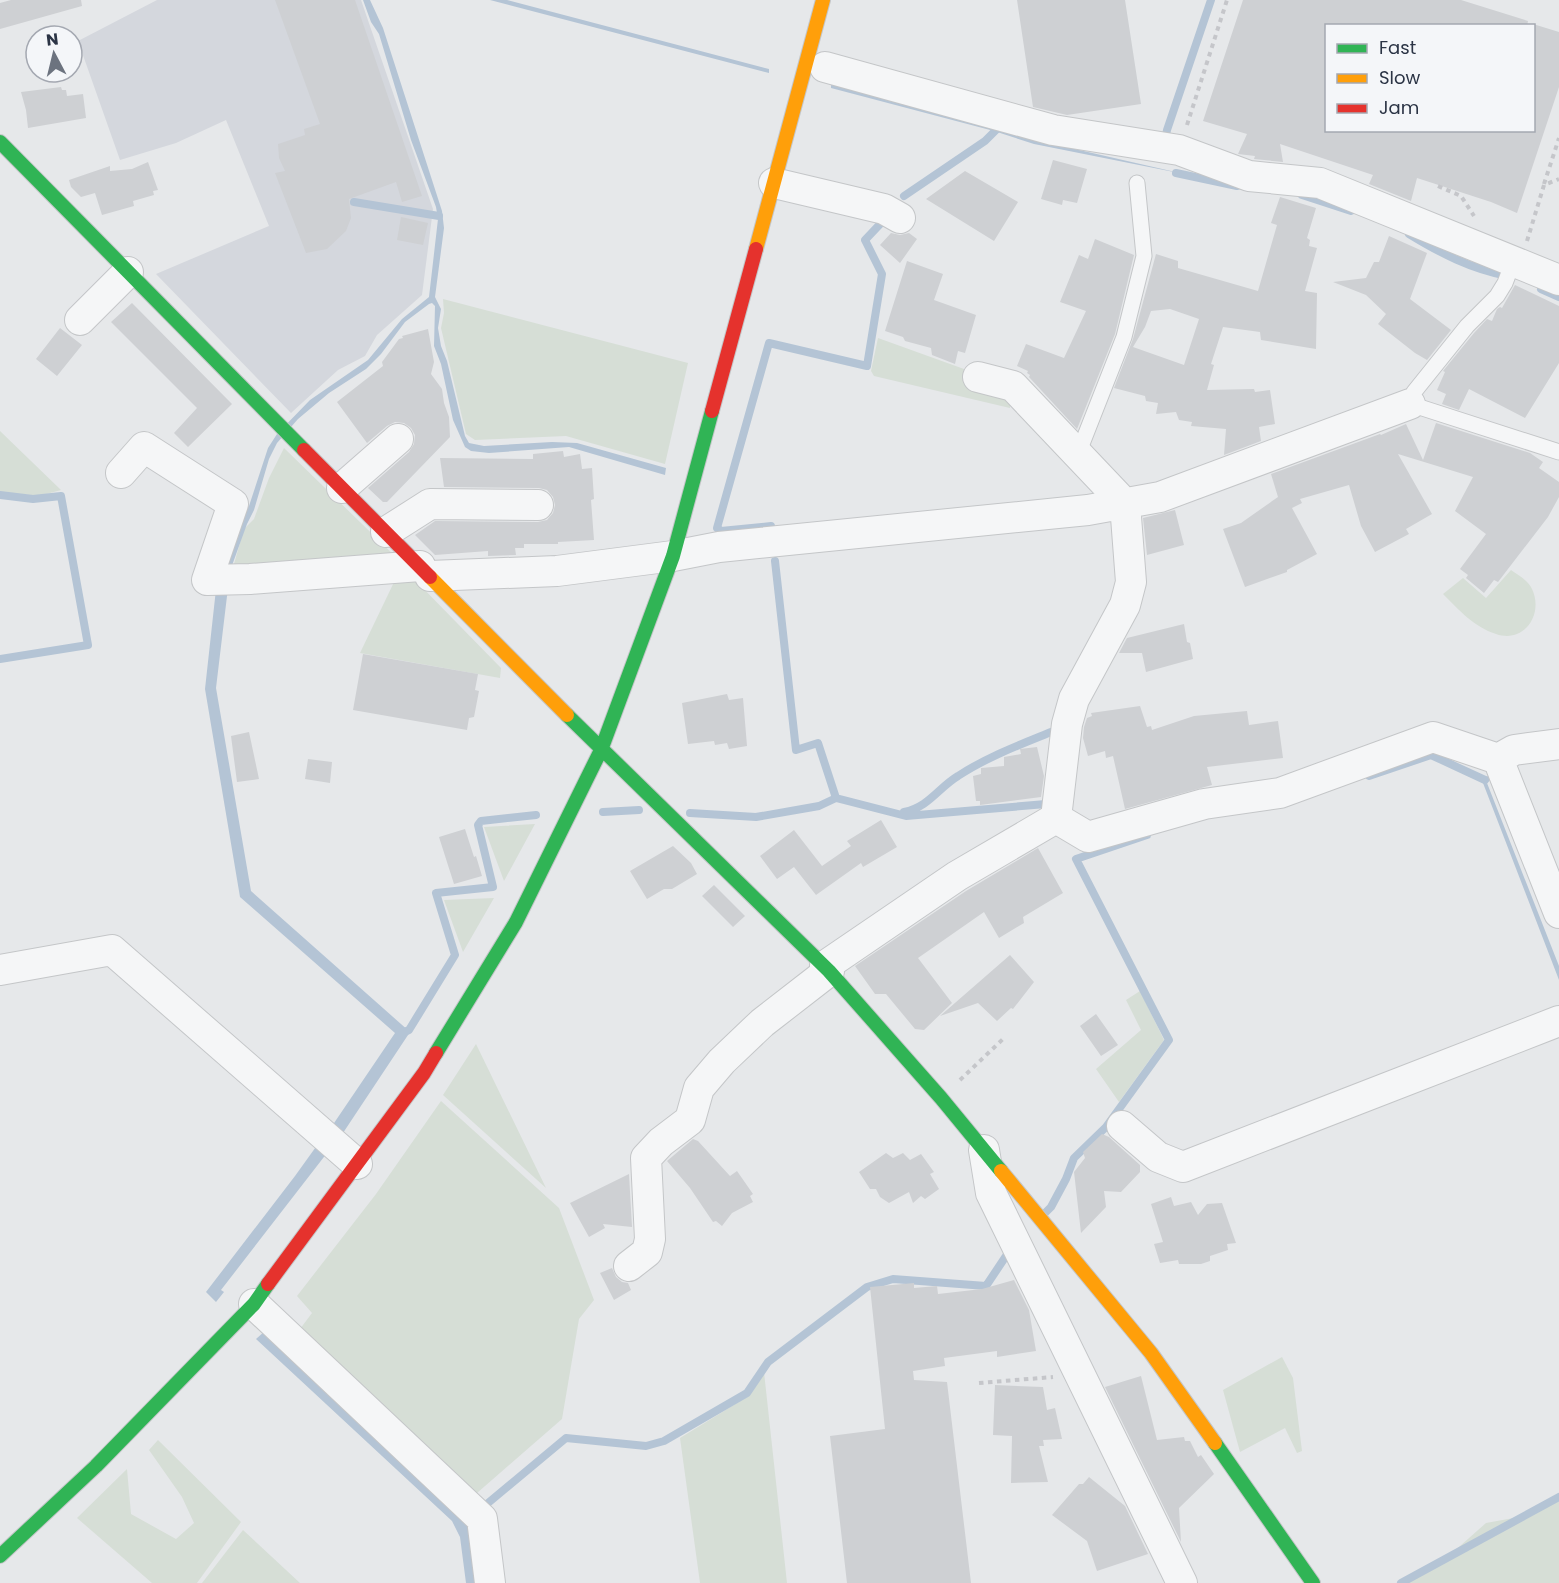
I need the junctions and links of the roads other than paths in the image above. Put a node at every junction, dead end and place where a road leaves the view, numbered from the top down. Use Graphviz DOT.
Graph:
graph roads {
  1 [pos="823,0"];
  2 [pos="825,67"];
  3 [pos="0,142"];
  4 [pos="774,183"];
  5 [pos="1137,183"];
  6 [pos="900,218"];
  7 [pos="1517,263"];
  8 [pos="128,272"];
  9 [pos="1559,280"];
  10 [pos="80,320"];
  11 [pos="978,377"];
  12 [pos="1410,404"];
  13 [pos="398,439"];
  14 [pos="1559,452"];
  15 [pos="1078,454"];
  16 [pos="122,473"];
  17 [pos="342,488"];
  18 [pos="1125,504"];
  19 [pos="538,506"];
  20 [pos="386,532"];
  21 [pos="674,556"];
  22 [pos="425,571"];
  23 [pos="1559,744"];
  24 [pos="601,750"];
  25 [pos="1497,759"];
  26 [pos="1056,818"];
  27 [pos="1559,913"];
  28 [pos="827,968"];
  29 [pos="0,970"];
  30 [pos="1559,1021"];
  31 [pos="1122,1126"];
  32 [pos="984,1150"];
  33 [pos="357,1164"];
  34 [pos="629,1266"];
  35 [pos="254,1304"];
  36 [pos="0,1556"];
  37 [pos="1176,1581"];
  38 [pos="490,1583"];
  39 [pos="1312,1583"];
  1 -- 4 [label="street"];
  2 -- 7 [label="street"];
  3 -- 8 [label="street"];
  4 -- 6 [label="street"];
  4 -- 21 [label="street"];
  5 -- 15 [label="lane"];
  7 -- 9 [label="street"];
  7 -- 12 [label="lane"];
  8 -- 10 [label="street"];
  8 -- 17 [label="street"];
  11 -- 15 [label="street"];
  12 -- 14 [label="lane"];
  12 -- 18 [label="street"];
  13 -- 17 [label="street"];
  15 -- 18 [label="street"];
  16 -- 22 [label="street"];
  17 -- 20 [label="street"];
  18 -- 21 [label="street"];
  18 -- 26 [label="street"];
  19 -- 20 [label="street"];
  20 -- 22 [label="street"];
  21 -- 22 [label="street"];
  21 -- 24 [label="street"];
  22 -- 24 [label="street"];
  23 -- 25 [label="street"];
  24 -- 28 [label="street"];
  24 -- 33 [label="street"];
  25 -- 26 [label="street"];
  25 -- 27 [label="street"];
  26 -- 28 [label="street"];
  28 -- 32 [label="street"];
  28 -- 34 [label="street"];
  29 -- 33 [label="street"];
  30 -- 31 [label="street"];
  32 -- 37 [label="street"];
  32 -- 39 [label="street"];
  33 -- 35 [label="street"];
  35 -- 36 [label="street"];
  35 -- 38 [label="street"];
}
